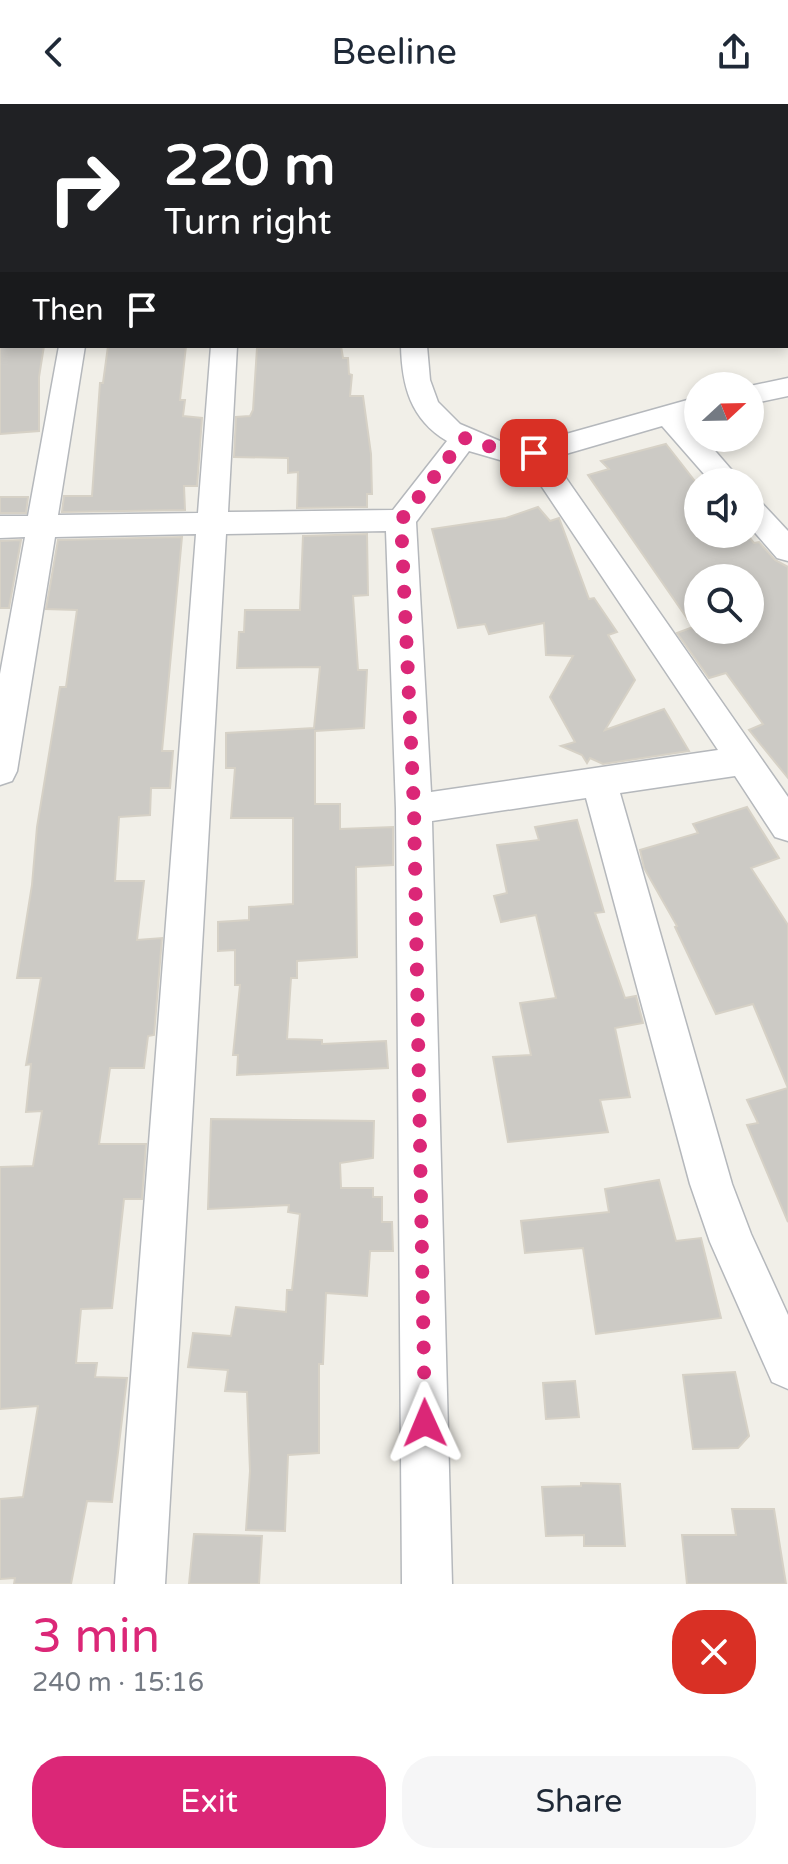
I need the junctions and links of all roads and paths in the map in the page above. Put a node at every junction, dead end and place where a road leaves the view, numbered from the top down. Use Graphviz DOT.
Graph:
graph roads {
  1 [pos="72,348"];
  2 [pos="224,348"];
  3 [pos="414,348"];
  4 [pos="788,387"];
  5 [pos="764,392"];
  6 [pos="684,409"];
  7 [pos="666,413"];
  8 [pos="464,438"];
  9 [pos="534,453"];
  10 [pos="715,468"];
  11 [pos="401,520"];
  12 [pos="212,523"];
  13 [pos="764,523"];
  14 [pos="41,526"];
  15 [pos="0,527"];
  16 [pos="788,550"];
  17 [pos="741,761"];
  18 [pos="0,771"];
  19 [pos="599,782"];
  20 [pos="414,809"];
  21 [pos="788,826"];
  22 [pos="788,1366"];
  23 [pos="140,1584"];
  24 [pos="427,1584"];
  1 -- 14 [label="street"];
  2 -- 12 [label="street"];
  3 -- 8 [label="street"];
  4 -- 5 [label="street"];
  6 -- 7 [label="street"];
  7 -- 9 [label="street"];
  7 -- 10 [label="street"];
  8 -- 9 [label="street"];
  8 -- 11 [label="street"];
  9 -- 17 [label="street"];
  11 -- 12 [label="street"];
  11 -- 20 [label="street"];
  12 -- 14 [label="street"];
  12 -- 23 [label="street"];
  13 -- 16 [label="street"];
  14 -- 15 [label="street"];
  14 -- 18 [label="street"];
  17 -- 19 [label="street"];
  17 -- 21 [label="street"];
  19 -- 20 [label="street"];
  19 -- 22 [label="street"];
  20 -- 24 [label="street"];
}
